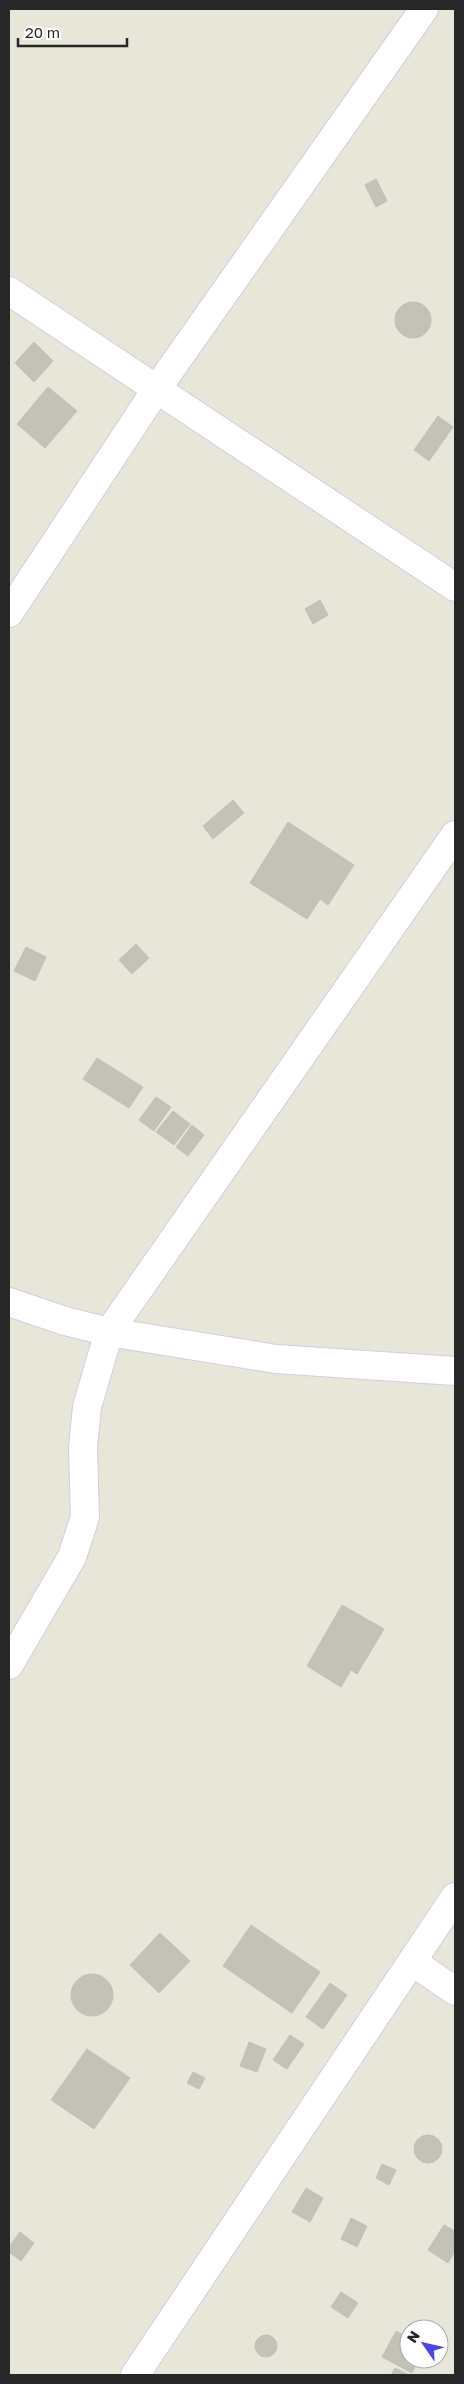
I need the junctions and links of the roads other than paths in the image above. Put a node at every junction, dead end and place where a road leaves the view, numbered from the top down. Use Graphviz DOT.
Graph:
graph roads {
  1 [pos="424,9"];
  2 [pos="9,291"];
  3 [pos="156,390"];
  4 [pos="455,588"];
  5 [pos="9,613"];
  6 [pos="455,835"];
  7 [pos="9,1302"];
  8 [pos="109,1332"];
  9 [pos="455,1371"];
  10 [pos="9,1666"];
  11 [pos="455,1897"];
  12 [pos="413,1962"];
  13 [pos="455,1991"];
  14 [pos="135,2375"];
  1 -- 3 [label="street"];
  2 -- 3 [label="street"];
  3 -- 4 [label="street"];
  3 -- 5 [label="street"];
  6 -- 8 [label="street"];
  7 -- 8 [label="street"];
  8 -- 9 [label="street"];
  8 -- 10 [label="street"];
  11 -- 12 [label="street"];
  12 -- 13 [label="street"];
  12 -- 14 [label="street"];
}
